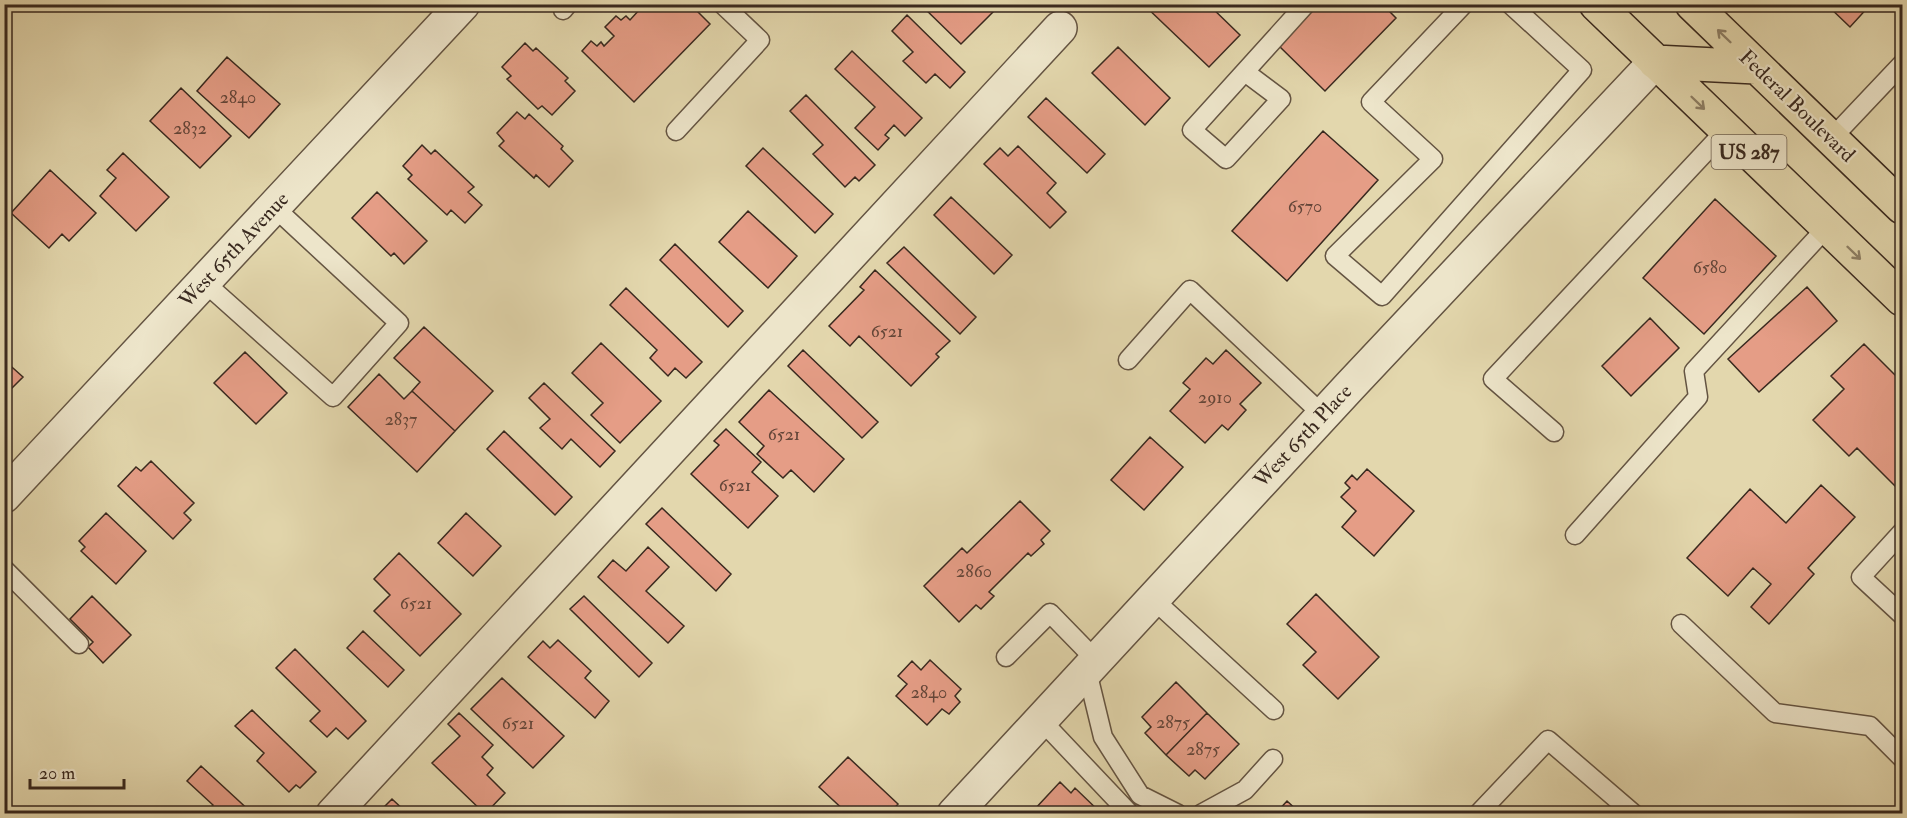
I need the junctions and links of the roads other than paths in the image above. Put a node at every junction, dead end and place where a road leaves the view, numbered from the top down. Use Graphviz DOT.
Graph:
graph roads {
  1 [pos="463,4"];
  2 [pos="722,4"];
  3 [pos="1306,4"];
  4 [pos="1464,4"];
  5 [pos="1509,4"];
  6 [pos="1596,4"];
  7 [pos="1692,4"];
  8 [pos="1060,28"];
  9 [pos="1655,62"];
  10 [pos="1902,64"];
  11 [pos="1756,67"];
  12 [pos="1245,72"];
  13 [pos="1726,130"];
  14 [pos="676,131"];
  15 [pos="1831,139"];
  16 [pos="274,207"];
  17 [pos="1902,207"];
  18 [pos="1827,227"];
  19 [pos="204,282"];
  20 [pos="1902,299"];
  21 [pos="1128,360"];
  22 [pos="1323,415"];
  23 [pos="1554,432"];
  24 [pos="4,496"];
  25 [pos="1902,532"];
  26 [pos="1575,535"];
  27 [pos="4,569"];
  28 [pos="1153,599"];
  29 [pos="1902,615"];
  30 [pos="1681,624"];
  31 [pos="79,644"];
  32 [pos="1006,657"];
  33 [pos="1087,671"];
  34 [pos="1274,710"];
  35 [pos="1041,720"];
  36 [pos="1902,758"];
  37 [pos="1273,759"];
  38 [pos="333,813"];
  39 [pos="954,813"];
  40 [pos="1130,813"];
  41 [pos="1178,813"];
  42 [pos="1201,813"];
  43 [pos="1478,813"];
  44 [pos="1634,813"];
  1 -- 16 [label="street, West 65th Avenue"];
  2 -- 14 [label="lane"];
  3 -- 12 [label="lane"];
  4 -- 5 [label="lane"];
  6 -- 9 [label="main road, US 287"];
  11 -- 7 [label="main road, Federal Boulevard / US 287, one-way"];
  8 -- 38 [label="street"];
  9 -- 11 [label="main road"];
  9 -- 13 [label="main road, US 287, one-way"];
  9 -- 22 [label="street, West 65th Place"];
  10 -- 15 [label="lane"];
  11 -- 15 [label="main road, Federal Boulevard / US 287"];
  12 -- 12 [label="lane"];
  13 -- 18 [label="main road, US 287"];
  13 -- 23 [label="lane"];
  15 -- 17 [label="main road, Federal Boulevard / US 287"];
  16 -- 19 [label="street, West 65th Avenue"];
  16 -- 19 [label="lane"];
  18 -- 20 [label="main road, US 287, one-way"];
  18 -- 26 [label="lane"];
  19 -- 24 [label="street, West 65th Avenue"];
  21 -- 22 [label="lane"];
  22 -- 28 [label="street, West 65th Place"];
  25 -- 29 [label="lane"];
  27 -- 31 [label="lane"];
  28 -- 33 [label="street, West 65th Place"];
  28 -- 34 [label="lane"];
  30 -- 36 [label="lane"];
  32 -- 33 [label="lane"];
  33 -- 35 [label="street, West 65th Place"];
  33 -- 41 [label="lane"];
  35 -- 39 [label="street, West 65th Place"];
  35 -- 40 [label="lane"];
  37 -- 42 [label="lane"];
  43 -- 44 [label="lane"];
}
